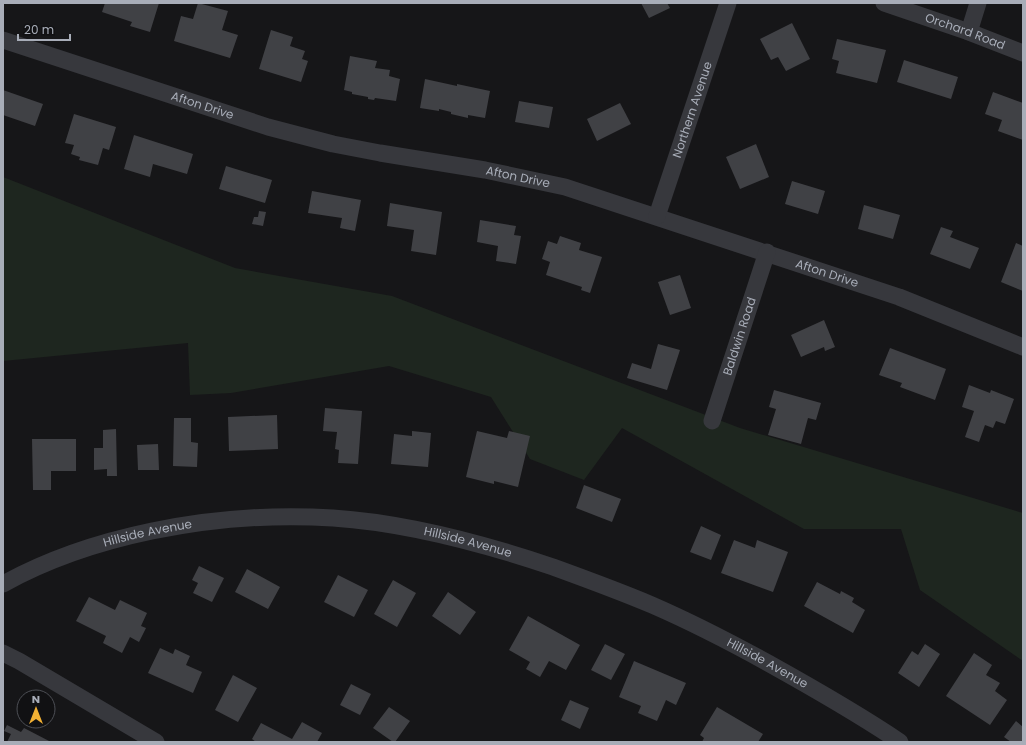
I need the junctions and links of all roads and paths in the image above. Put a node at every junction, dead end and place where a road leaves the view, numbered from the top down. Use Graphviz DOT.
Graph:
graph roads {
  1 [pos="728,3"];
  2 [pos="884,3"];
  3 [pos="978,3"];
  4 [pos="968,32"];
  5 [pos="3,40"];
  6 [pos="1023,53"];
  7 [pos="657,216"];
  8 [pos="767,252"];
  9 [pos="1023,347"];
  10 [pos="712,421"];
  11 [pos="3,584"];
  12 [pos="3,653"];
  13 [pos="156,742"];
  14 [pos="900,742"];
  1 -- 7 [label="street, Northern Avenue"];
  2 -- 4 [label="street, Orchard Road"];
  3 -- 4 [label="street"];
  4 -- 6 [label="street, Orchard Road"];
  5 -- 7 [label="street, Afton Drive"];
  7 -- 8 [label="street, Afton Drive"];
  8 -- 9 [label="street, Afton Drive"];
  8 -- 10 [label="street, Baldwin Road"];
  11 -- 14 [label="street, Hillside Avenue"];
  12 -- 13 [label="street"];
}
